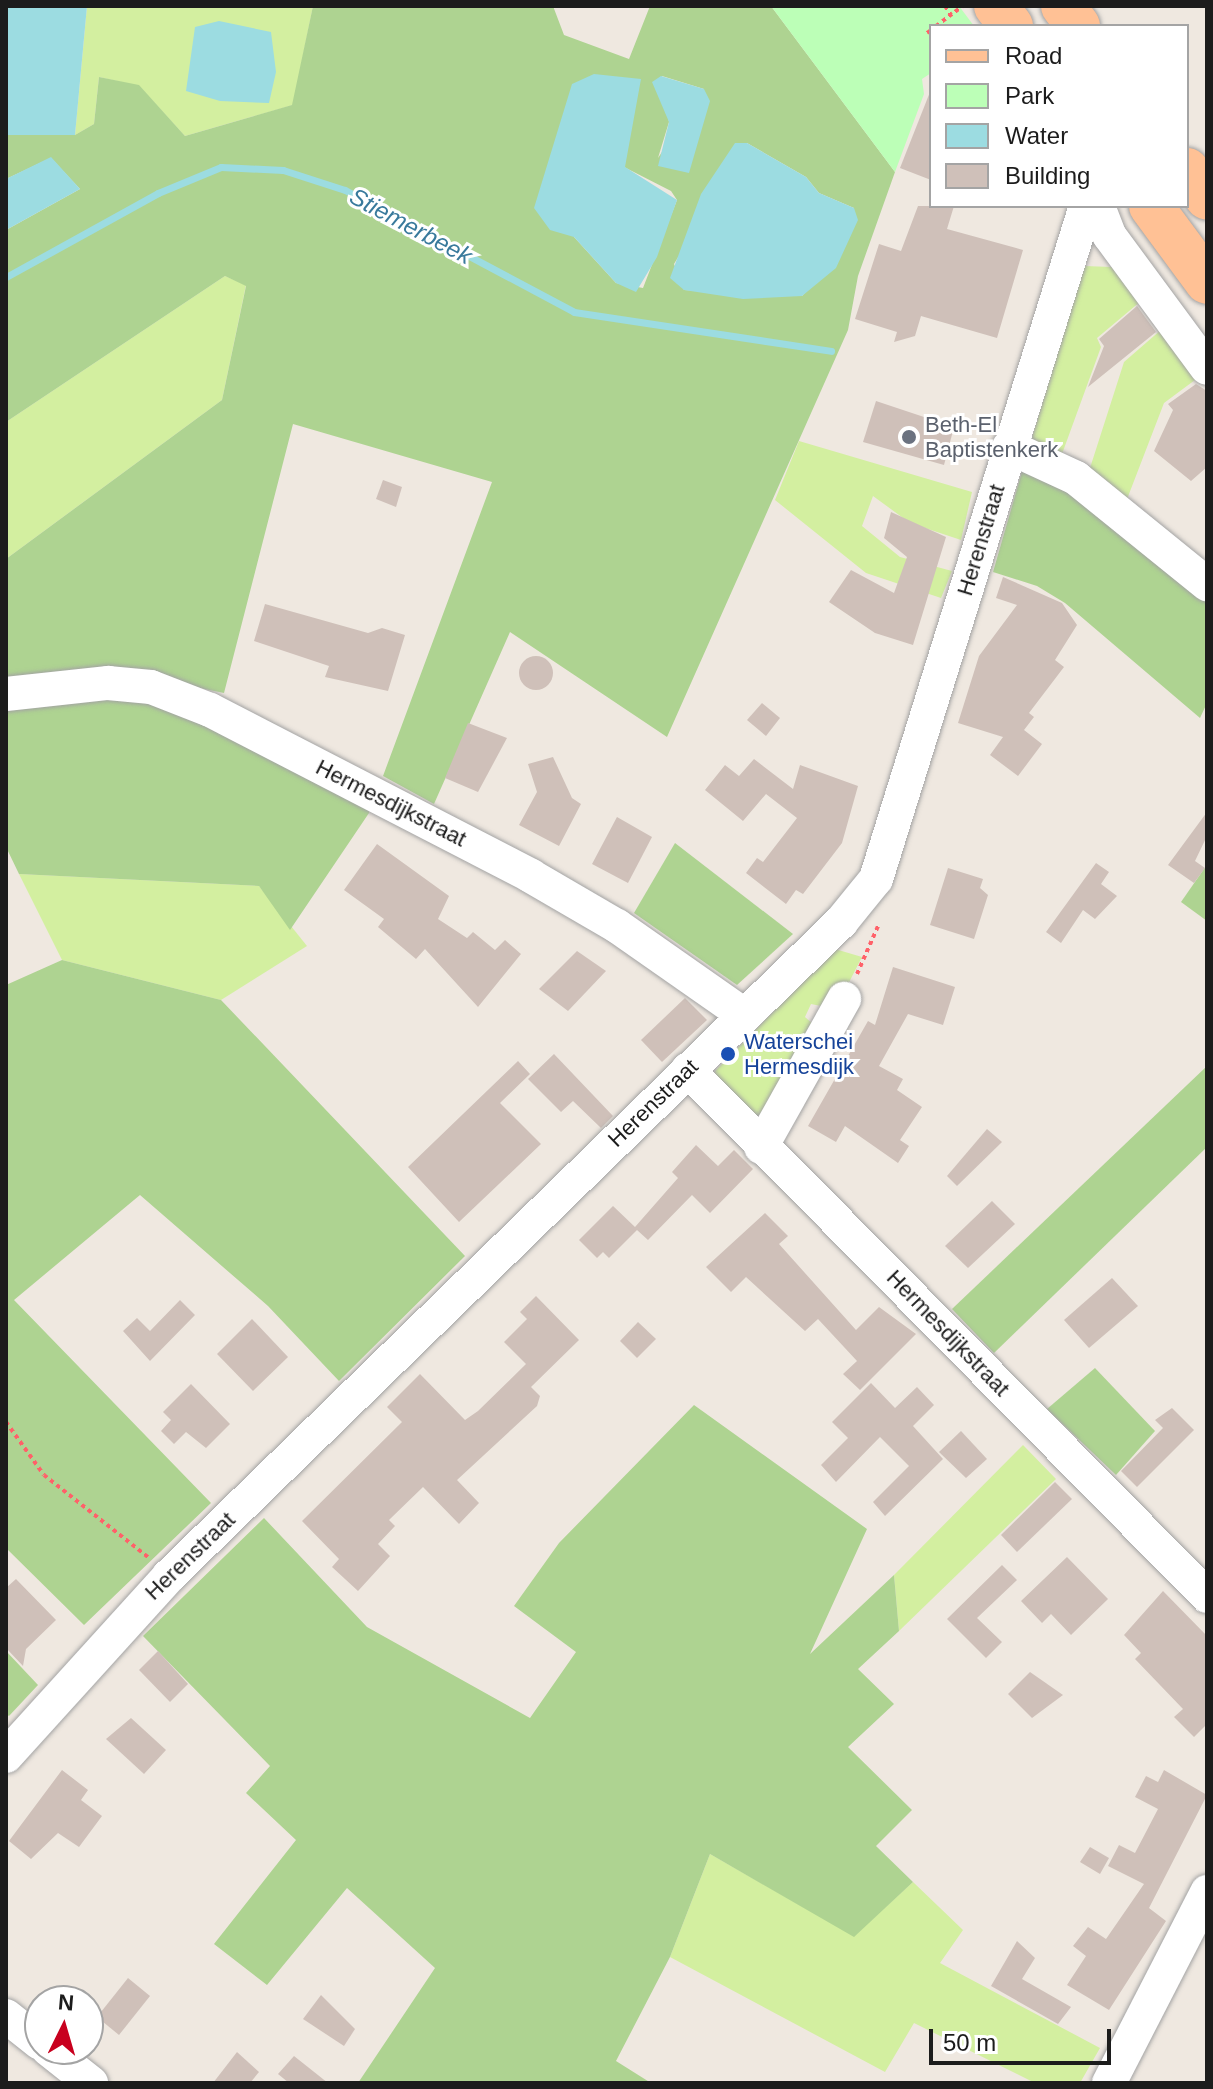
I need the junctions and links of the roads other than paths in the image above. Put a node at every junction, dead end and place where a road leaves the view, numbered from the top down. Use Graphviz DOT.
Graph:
graph roads {
  1 [pos="996,6"];
  2 [pos="1063,6"];
  3 [pos="1010,24"];
  4 [pos="1076,24"];
  5 [pos="1189,173"];
  6 [pos="1207,198"];
  7 [pos="1085,208"];
  8 [pos="1142,208"];
  9 [pos="1152,208"];
  10 [pos="1103,221"];
  11 [pos="1069,257"];
  12 [pos="1207,282"];
  13 [pos="1207,368"];
  14 [pos="1009,447"];
  15 [pos="1207,584"];
  16 [pos="6,694"];
  17 [pos="836,1003"];
  18 [pos="744,1015"];
  19 [pos="688,1070"];
  20 [pos="761,1147"];
  21 [pos="1207,1596"];
  22 [pos="6,1756"];
  23 [pos="1207,1892"];
  24 [pos="6,2016"];
  25 [pos="24,2030"];
  26 [pos="68,2065"];
  27 [pos="91,2083"];
  28 [pos="1109,2083"];
  1 -- 3 [label="main road"];
  2 -- 4 [label="main road"];
  5 -- 6 [label="main road"];
  7 -- 11 [label="street, Herenstraat"];
  8 -- 10 [label="street"];
  9 -- 12 [label="main road"];
  10 -- 11 [label="street"];
  10 -- 13 [label="street"];
  11 -- 14 [label="street, Herenstraat"];
  14 -- 15 [label="street"];
  14 -- 18 [label="street, Herenstraat"];
  16 -- 18 [label="street, Hermesdijkstraat"];
  17 -- 20 [label="street"];
  18 -- 19 [label="street, Herenstraat"];
  19 -- 20 [label="street, Hermesdijkstraat"];
  19 -- 22 [label="street, Herenstraat"];
  20 -- 21 [label="street, Hermesdijkstraat"];
  23 -- 28 [label="street"];
  24 -- 25 [label="street"];
  26 -- 27 [label="street"];
}
